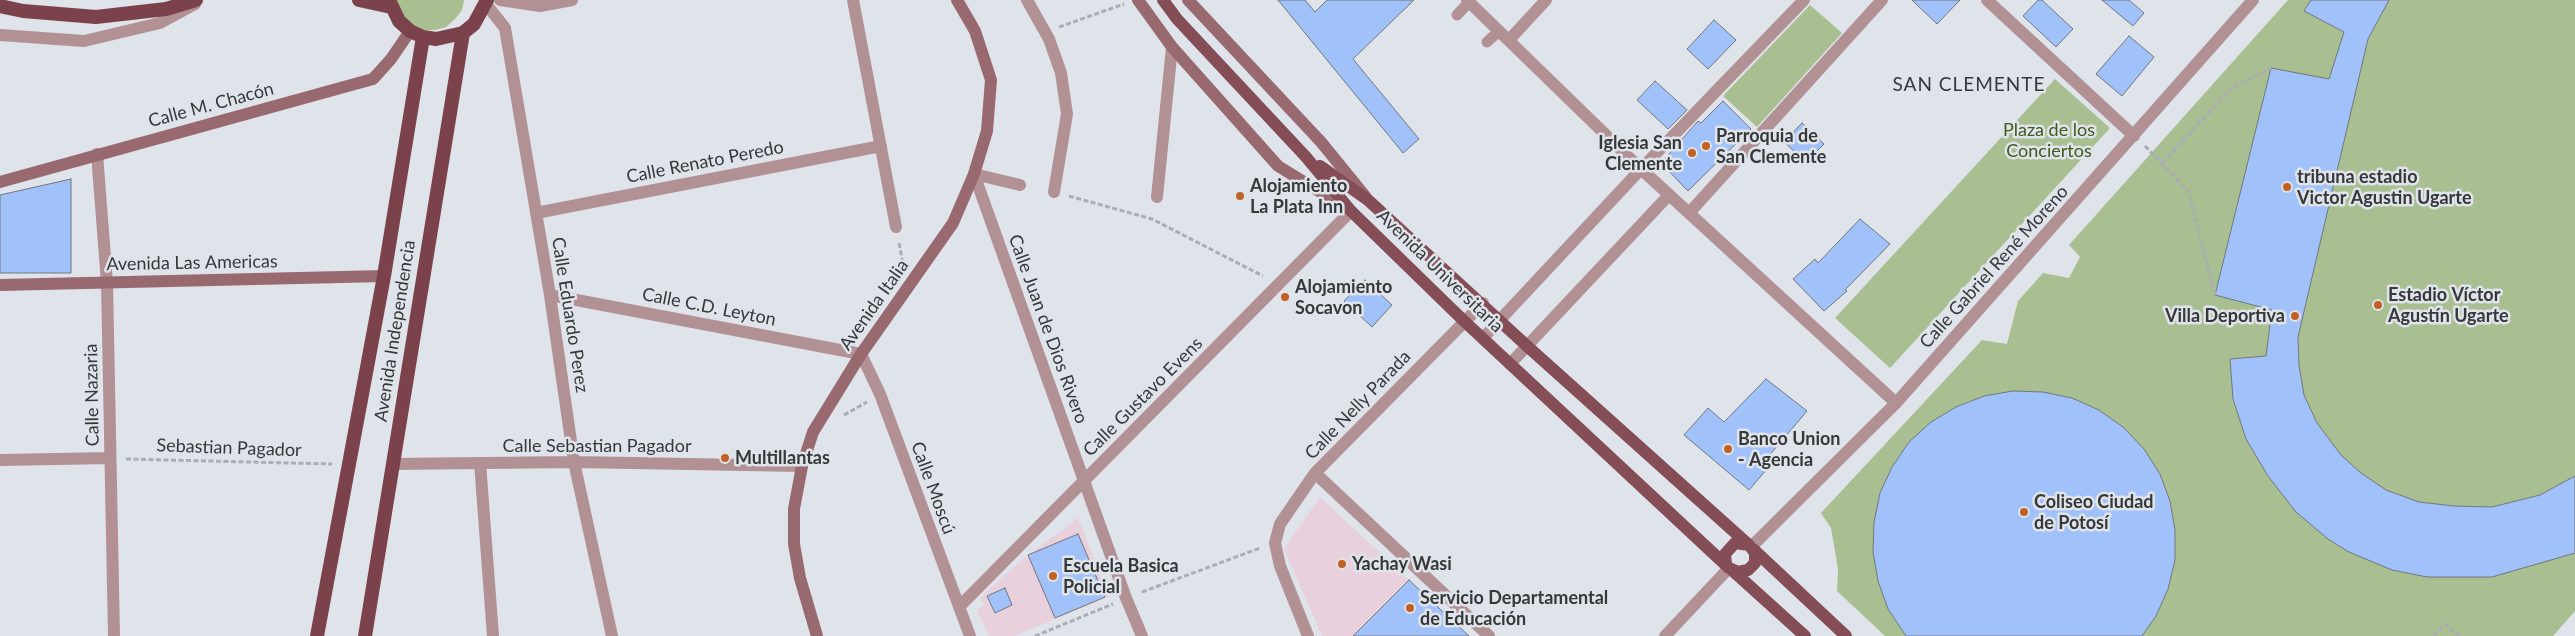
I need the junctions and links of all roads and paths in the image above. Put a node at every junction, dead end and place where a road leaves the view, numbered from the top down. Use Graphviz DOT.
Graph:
graph roads {
  1 [pos="196,0"];
  2 [pos="202,0"];
  3 [pos="359,0"];
  4 [pos="500,0"];
  5 [pos="572,0"];
  6 [pos="853,0"];
  7 [pos="957,0"];
  8 [pos="1027,0"];
  9 [pos="1163,0"];
  10 [pos="1188,0"];
  11 [pos="1546,0"];
  12 [pos="1804,0"];
  13 [pos="1882,0"];
  14 [pos="1987,0"];
  15 [pos="2253,0"];
  16 [pos="1468,1"];
  17 [pos="486,2"];
  18 [pos="1132,2"];
  19 [pos="390,4"];
  20 [pos="0,6"];
  21 [pos="1457,15"];
  22 [pos="410,31"];
  23 [pos="1499,31"];
  24 [pos="1045,32"];
  25 [pos="463,33"];
  26 [pos="0,35"];
  27 [pos="423,37"];
  28 [pos="1509,40"];
  29 [pos="1487,42"];
  30 [pos="1172,47"];
  31 [pos="2271,68"];
  32 [pos="2134,136"];
  33 [pos="881,146"];
  34 [pos="97,154"];
  35 [pos="1306,157"];
  36 [pos="2162,163"];
  37 [pos="1641,169"];
  38 [pos="974,174"];
  39 [pos="0,182"];
  40 [pos="1020,185"];
  41 [pos="1054,192"];
  42 [pos="1669,195"];
  43 [pos="1158,197"];
  44 [pos="1368,200"];
  45 [pos="1351,211"];
  46 [pos="1690,212"];
  47 [pos="536,213"];
  48 [pos="896,227"];
  49 [pos="384,276"];
  50 [pos="107,283"];
  51 [pos="0,285"];
  52 [pos="1279,285"];
  53 [pos="908,288"];
  54 [pos="550,294"];
  55 [pos="2215,295"];
  56 [pos="1483,303"];
  57 [pos="1501,320"];
  58 [pos="1464,321"];
  59 [pos="1483,338"];
  60 [pos="1527,346"];
  61 [pos="861,354"];
  62 [pos="1510,364"];
  63 [pos="1896,403"];
  64 [pos="110,458"];
  65 [pos="0,460"];
  66 [pos="574,462"];
  67 [pos="480,463"];
  68 [pos="393,464"];
  69 [pos="348,465"];
  70 [pos="802,466"];
  71 [pos="1315,473"];
  72 [pos="1084,481"];
  73 [pos="1275,543"];
  74 [pos="1751,547"];
  75 [pos="1730,568"];
  76 [pos="1126,598"];
  77 [pos="959,607"];
  78 [pos="114,636"];
  79 [pos="317,636"];
  80 [pos="365,636"];
  81 [pos="493,636"];
  82 [pos="612,636"];
  83 [pos="817,636"];
  84 [pos="970,636"];
  85 [pos="1035,636"];
  86 [pos="1142,636"];
  87 [pos="1308,636"];
  88 [pos="1489,636"];
  89 [pos="1665,636"];
  90 [pos="1805,636"];
  91 [pos="1846,636"];
  92 [pos="2434,636"];
  93 [pos="2460,636"];
  1 -- 20 [label="highway"];
  2 -- 26 [label="street"];
  3 -- 19 [label="highway"];
  4 -- 5 [label="street"];
  6 -- 33 [label="street"];
  7 -- 38 [label="main road, Avenida Italia"];
  8 -- 24 [label="street"];
  9 -- 35 [label="main road"];
  10 -- 44 [label="main road, Avenida Universitaria"];
  11 -- 28 [label="street"];
  12 -- 37 [label="street"];
  13 -- 46 [label="street"];
  14 -- 32 [label="street"];
  15 -- 32 [label="street, Calle Gabriel René Moreno"];
  16 -- 21 [label="lane"];
  16 -- 23 [label="street"];
  17 -- 25 [label="highway"];
  17 -- 47 [label="street, Calle Eduardo Perez"];
  18 -- 24 [label="path"];
  18 -- 30 [label="main road, Avenida Universitaria"];
  19 -- 22 [label="highway"];
  22 -- 27 [label="highway"];
  22 -- 34 [label="main road, Calle M. Chacón"];
  23 -- 28 [label="street"];
  23 -- 29 [label="lane"];
  24 -- 41 [label="street"];
  25 -- 27 [label="highway"];
  25 -- 68 [label="highway, Avenida Independencia"];
  27 -- 49 [label="highway, Avenida Independencia"];
  28 -- 37 [label="street"];
  30 -- 43 [label="street"];
  30 -- 45 [label="main road, Avenida Universitaria"];
  31 -- 36 [label="path"];
  32 -- 36 [label="path"];
  32 -- 63 [label="street, Calle Gabriel René Moreno"];
  33 -- 47 [label="street, Calle Renato Peredo"];
  33 -- 48 [label="street"];
  34 -- 39 [label="main road, Calle M. Chacón"];
  34 -- 50 [label="street, Calle Nazaria"];
  35 -- 44 [label="main road"];
  35 -- 45 [label="main road"];
  36 -- 55 [label="path"];
  37 -- 42 [label="street"];
  37 -- 57 [label="street"];
  38 -- 40 [label="street"];
  38 -- 53 [label="main road, Avenida Italia"];
  38 -- 72 [label="street, Calle Juan de Dios Rivero"];
  41 -- 52 [label="path"];
  42 -- 46 [label="street"];
  42 -- 60 [label="street"];
  44 -- 56 [label="main road, Avenida Universitaria"];
  45 -- 52 [label="street, Calle Gustavo Evens"];
  45 -- 58 [label="main road, Avenida Universitaria"];
  46 -- 63 [label="street"];
  47 -- 54 [label="street, Calle Eduardo Perez"];
  48 -- 53 [label="path"];
  49 -- 50 [label="main road, Avenida Las Americas"];
  49 -- 69 [label="highway, Avenida Independencia"];
  50 -- 51 [label="main road, Avenida Las Americas"];
  50 -- 64 [label="street, Calle Nazaria"];
  52 -- 72 [label="street, Calle Gustavo Evens"];
  53 -- 61 [label="main road, Avenida Italia"];
  54 -- 61 [label="street, Calle C.D. Leyton"];
  54 -- 66 [label="street, Calle Eduardo Perez"];
  56 -- 57 [label="main road, Avenida Universitaria"];
  56 -- 58 [label="street, Calle Nelly Parada"];
  57 -- 59 [label="street"];
  57 -- 60 [label="main road, Avenida Universitaria"];
  58 -- 59 [label="main road, Avenida Universitaria"];
  58 -- 71 [label="street, Calle Nelly Parada"];
  59 -- 62 [label="main road, Avenida Universitaria"];
  60 -- 62 [label="street"];
  60 -- 74 [label="main road, Avenida Universitaria"];
  61 -- 70 [label="main road, Avenida Italia"];
  61 -- 77 [label="street, Calle Moscú"];
  62 -- 75 [label="main road, Avenida Universitaria"];
  63 -- 74 [label="street, Calle Gabriel René Moreno"];
  64 -- 65 [label="street"];
  64 -- 69 [label="path, Sebastian Pagador"];
  64 -- 78 [label="street, Calle Nazaria"];
  66 -- 67 [label="street, Calle Sebastian Pagador"];
  66 -- 70 [label="street, Calle Sebastian Pagador"];
  66 -- 82 [label="street, Calle Eduardo Perez"];
  67 -- 68 [label="street, Calle Sebastian Pagador"];
  67 -- 81 [label="street"];
  68 -- 80 [label="highway, Avenida Independencia"];
  69 -- 79 [label="highway, Avenida Independencia"];
  70 -- 83 [label="main road, Avenida Italia"];
  71 -- 73 [label="street, Calle Nelly Parada"];
  71 -- 88 [label="street"];
  72 -- 76 [label="street, Calle Juan de Dios Rivero"];
  72 -- 77 [label="street, Calle Gustavo Evens"];
  73 -- 76 [label="path"];
  73 -- 87 [label="street"];
  74 -- 75 [label="main road"];
  74 -- 75 [label="main road"];
  74 -- 91 [label="main road, Avenida Universitaria"];
  75 -- 89 [label="street"];
  75 -- 90 [label="main road, Avenida Universitaria"];
  76 -- 85 [label="path"];
  76 -- 86 [label="street, Calle Juan de Dios Rivero"];
  77 -- 84 [label="street, Calle Moscú"];
  92 -- 93 [label="path"];
}
